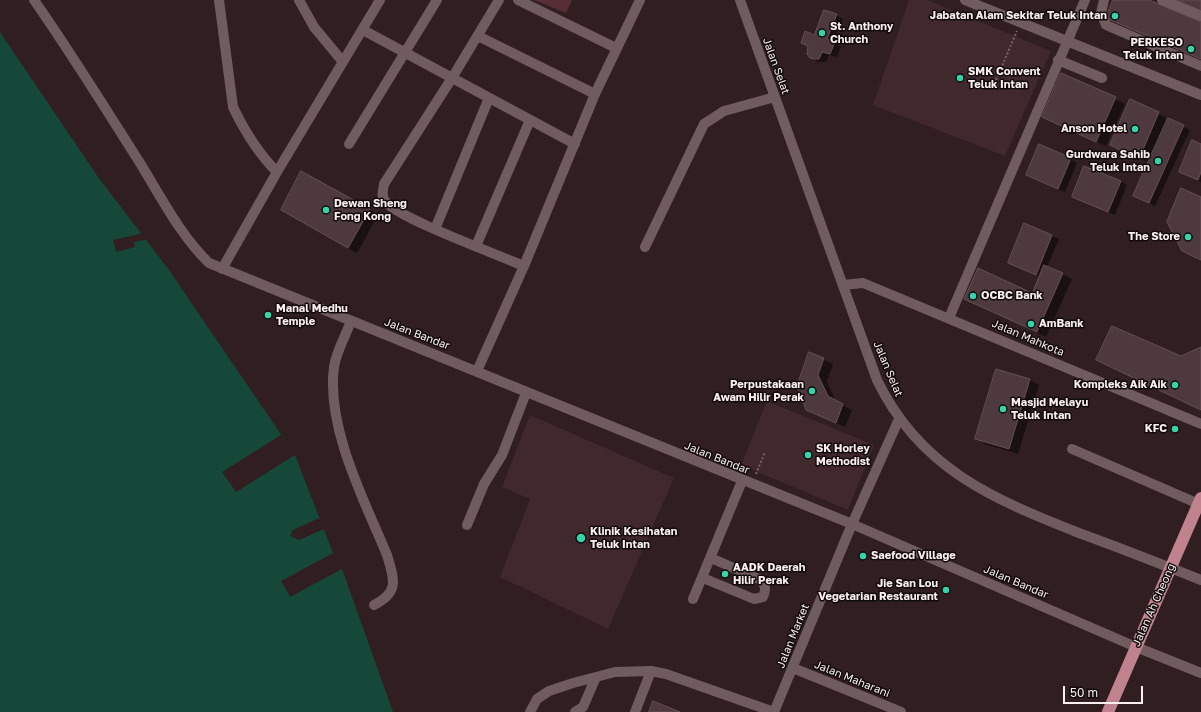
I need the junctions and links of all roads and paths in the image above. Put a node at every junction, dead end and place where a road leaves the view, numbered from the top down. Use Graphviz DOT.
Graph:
graph roads {
  1 [pos="34,0"];
  2 [pos="219,0"];
  3 [pos="299,0"];
  4 [pos="380,0"];
  5 [pos="438,0"];
  6 [pos="499,0"];
  7 [pos="518,0"];
  8 [pos="640,0"];
  9 [pos="740,0"];
  10 [pos="965,0"];
  11 [pos="1084,0"];
  12 [pos="1104,0"];
  13 [pos="1162,0"];
  14 [pos="1201,16"];
  15 [pos="1020,23"];
  16 [pos="363,30"];
  17 [pos="478,36"];
  18 [pos="1066,41"];
  19 [pos="616,48"];
  20 [pos="406,53"];
  21 [pos="1058,60"];
  22 [pos="343,62"];
  23 [pos="1201,66"];
  24 [pos="452,78"];
  25 [pos="1102,78"];
  26 [pos="996,80"];
  27 [pos="595,94"];
  28 [pos="1201,95"];
  29 [pos="775,97"];
  30 [pos="489,98"];
  31 [pos="530,120"];
  32 [pos="349,144"];
  33 [pos="575,144"];
  34 [pos="277,172"];
  35 [pos="435,229"];
  36 [pos="476,246"];
  37 [pos="645,247"];
  38 [pos="524,266"];
  39 [pos="222,269"];
  40 [pos="844,285"];
  41 [pos="949,318"];
  42 [pos="351,321"];
  43 [pos="476,371"];
  44 [pos="526,393"];
  45 [pos="899,419"];
  46 [pos="1201,424"];
  47 [pos="1072,449"];
  48 [pos="765,452"];
  49 [pos="747,483"];
  50 [pos="1200,502"];
  51 [pos="852,524"];
  52 [pos="467,525"];
  53 [pos="711,558"];
  54 [pos="1171,568"];
  55 [pos="703,578"];
  56 [pos="1201,580"];
  57 [pos="693,600"];
  58 [pos="374,605"];
  59 [pos="1136,647"];
  60 [pos="793,668"];
  61 [pos="651,671"];
  62 [pos="1201,673"];
  63 [pos="596,677"];
  64 [pos="749,708"];
  65 [pos="530,712"];
  66 [pos="576,712"];
  67 [pos="635,712"];
  68 [pos="774,712"];
  69 [pos="901,712"];
  70 [pos="1108,712"];
  1 -- 39 [label="street, Jalan Bandar"];
  2 -- 34 [label="street"];
  3 -- 22 [label="street"];
  4 -- 16 [label="street"];
  5 -- 20 [label="street"];
  6 -- 17 [label="street"];
  7 -- 19 [label="street"];
  8 -- 19 [label="street"];
  9 -- 29 [label="street, Jalan Selat"];
  10 -- 15 [label="street"];
  11 -- 18 [label="street"];
  12 -- 23 [label="street"];
  13 -- 14 [label="street"];
  15 -- 18 [label="street"];
  15 -- 26 [label="path"];
  16 -- 20 [label="street"];
  16 -- 22 [label="street"];
  17 -- 24 [label="street"];
  17 -- 27 [label="street"];
  18 -- 21 [label="street"];
  18 -- 28 [label="street"];
  19 -- 27 [label="street"];
  20 -- 24 [label="street"];
  20 -- 32 [label="street"];
  21 -- 25 [label="street"];
  21 -- 41 [label="street"];
  22 -- 34 [label="street"];
  24 -- 30 [label="street"];
  24 -- 35 [label="street"];
  27 -- 33 [label="street"];
  29 -- 37 [label="street"];
  29 -- 40 [label="street, Jalan Selat"];
  30 -- 31 [label="street"];
  30 -- 35 [label="street"];
  31 -- 33 [label="street"];
  31 -- 36 [label="street"];
  33 -- 38 [label="street"];
  34 -- 39 [label="street"];
  35 -- 36 [label="street"];
  36 -- 38 [label="street"];
  38 -- 43 [label="street"];
  39 -- 42 [label="street, Jalan Bandar"];
  40 -- 41 [label="street, Jalan Mahkota"];
  40 -- 45 [label="street, Jalan Selat"];
  41 -- 46 [label="street, Jalan Mahkota"];
  42 -- 43 [label="street, Jalan Bandar"];
  42 -- 58 [label="street"];
  43 -- 44 [label="street, Jalan Bandar"];
  44 -- 49 [label="street, Jalan Bandar"];
  44 -- 52 [label="street"];
  45 -- 51 [label="street, Jalan Market"];
  45 -- 54 [label="street, Jalan Selat"];
  47 -- 50 [label="street"];
  48 -- 49 [label="path"];
  49 -- 51 [label="street, Jalan Bandar"];
  49 -- 53 [label="street"];
  50 -- 54 [label="main road, Jalan Ah Cheong"];
  51 -- 59 [label="street, Jalan Bandar"];
  51 -- 60 [label="street, Jalan Market"];
  53 -- 55 [label="street"];
  53 -- 55 [label="street"];
  54 -- 56 [label="street, Jalan Selat"];
  54 -- 59 [label="main road, Jalan Ah Cheong"];
  55 -- 57 [label="street"];
  59 -- 62 [label="street, Jalan Bandar"];
  59 -- 70 [label="main road, Jalan Ah Cheong"];
  60 -- 68 [label="street, Jalan Market"];
  60 -- 69 [label="street, Jalan Maharani"];
  61 -- 63 [label="street"];
  61 -- 64 [label="street"];
  61 -- 67 [label="street"];
  63 -- 65 [label="street"];
  63 -- 66 [label="street"];
  64 -- 68 [label="street"];
}
